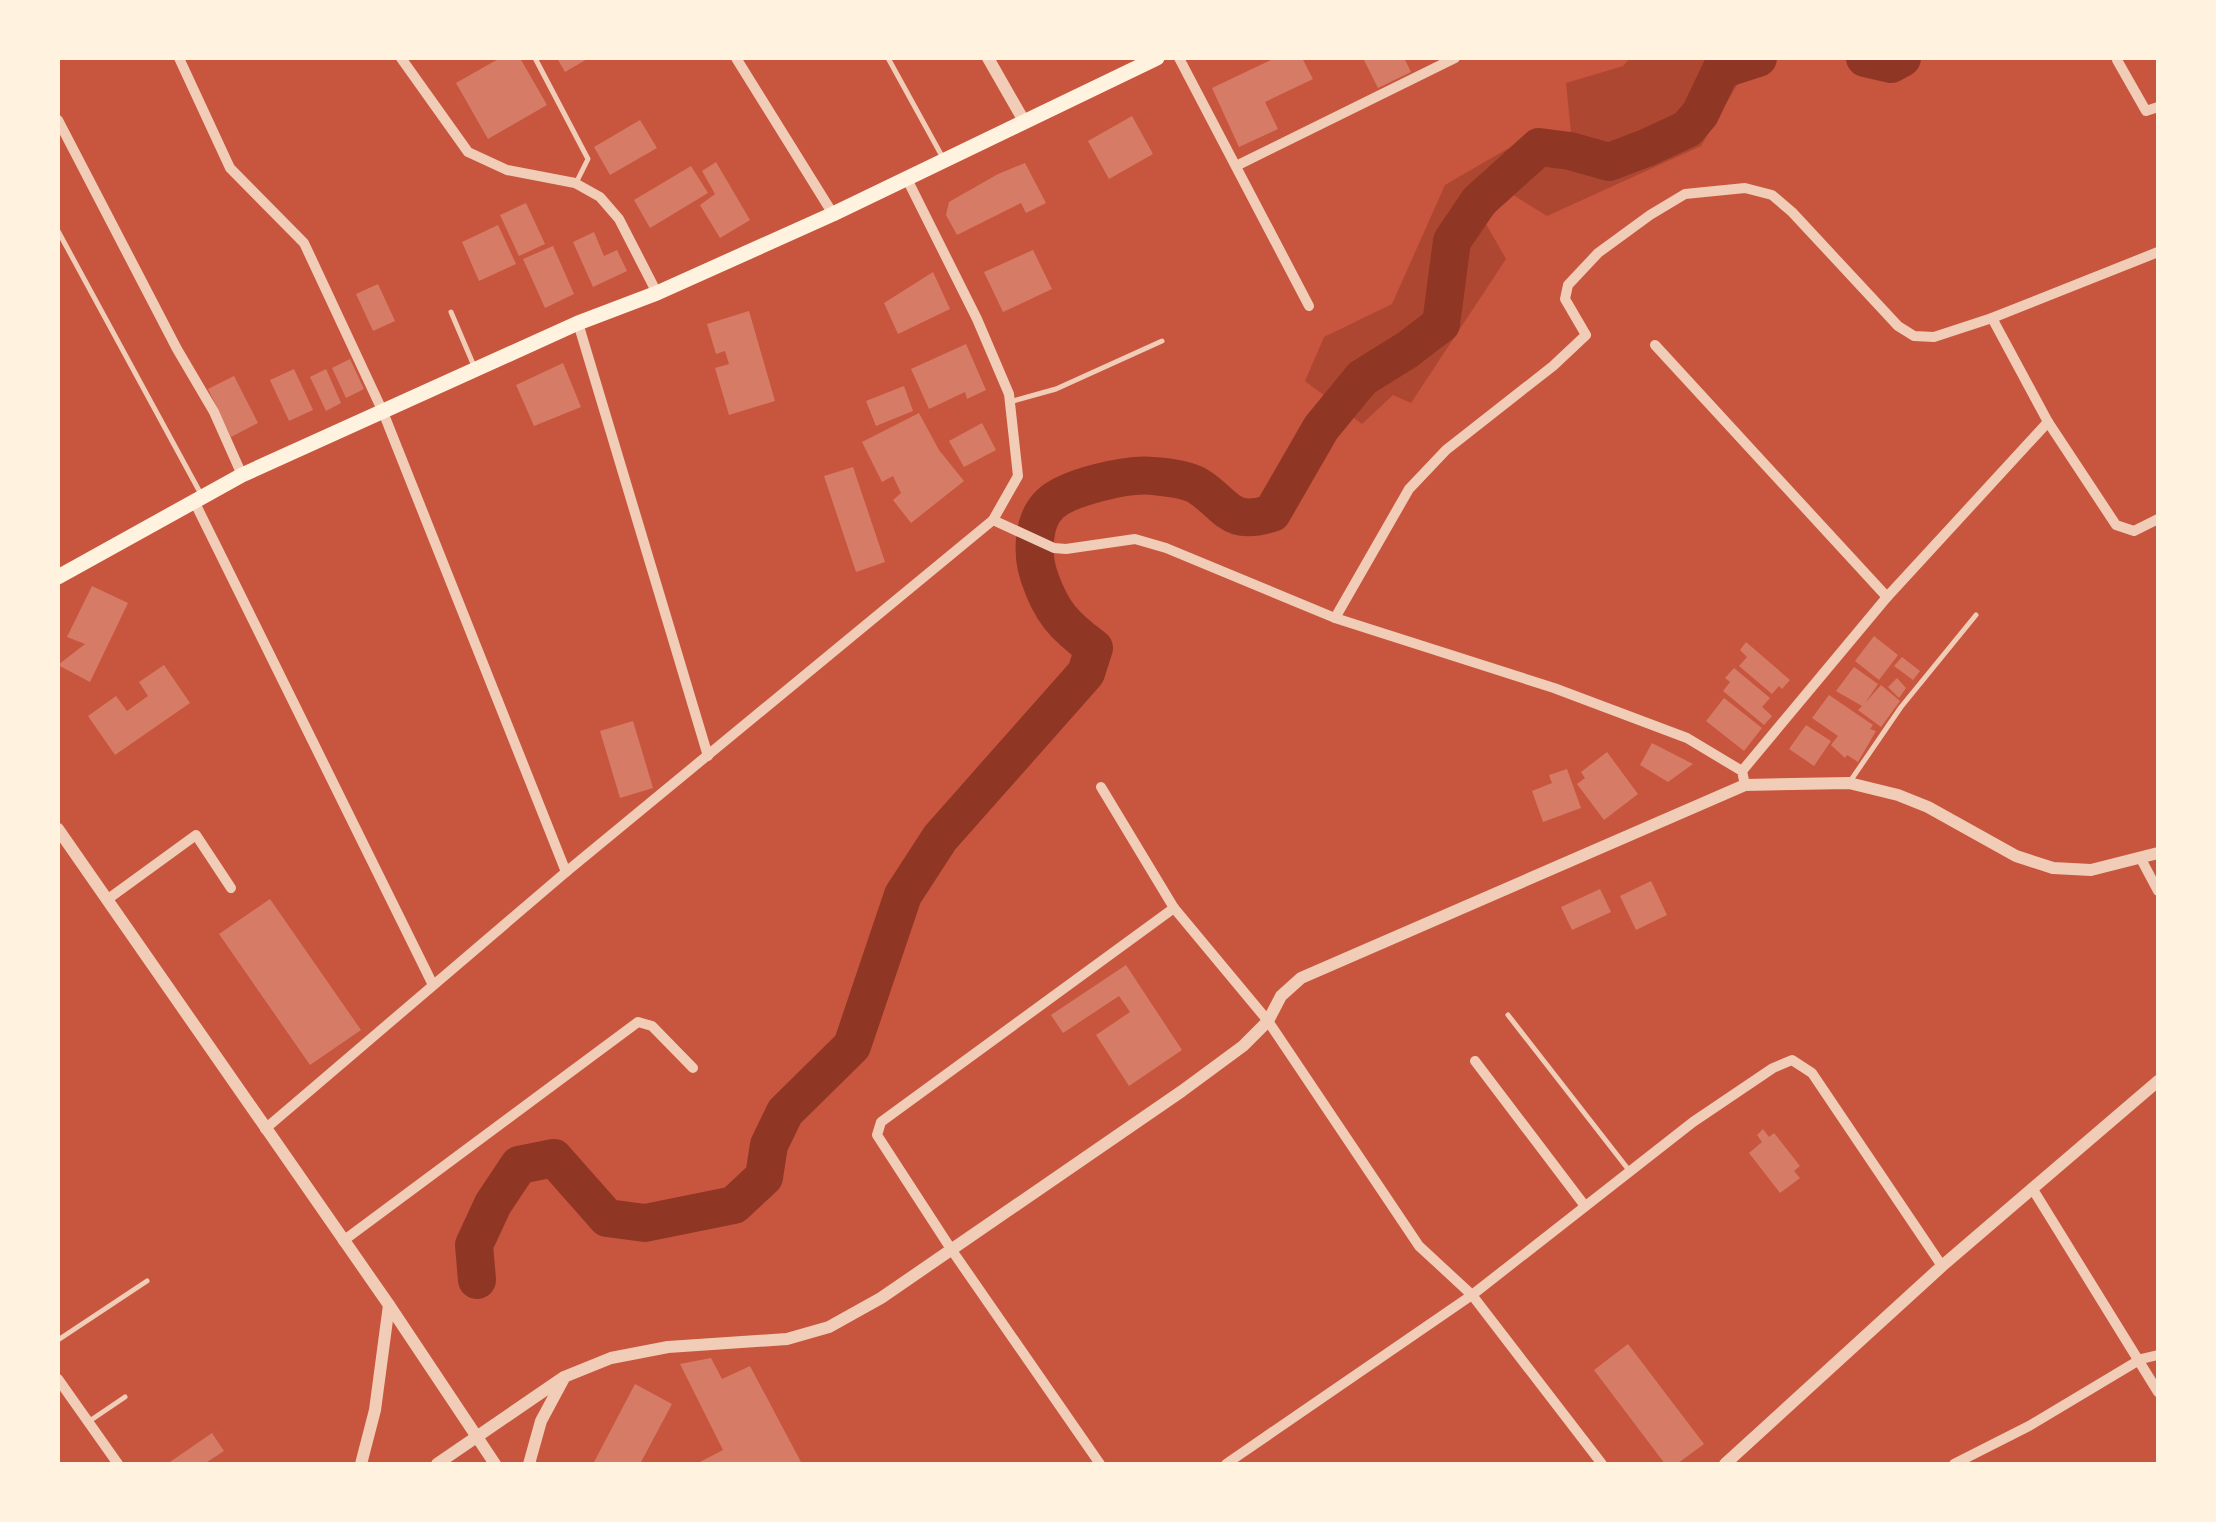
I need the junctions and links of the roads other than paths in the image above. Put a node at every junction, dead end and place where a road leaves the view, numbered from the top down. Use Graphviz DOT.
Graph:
graph roads {
  1 [pos="179,58"];
  2 [pos="401,58"];
  3 [pos="535,58"];
  4 [pos="736,58"];
  5 [pos="888,58"];
  6 [pos="988,58"];
  7 [pos="1157,58"];
  8 [pos="1179,58"];
  9 [pos="1456,58"];
  10 [pos="2117,60"];
  11 [pos="2158,107"];
  12 [pos="58,120"];
  13 [pos="1024,121"];
  14 [pos="944,160"];
  15 [pos="1236,166"];
  16 [pos="907,179"];
  17 [pos="575,183"];
  18 [pos="833,214"];
  19 [pos="58,231"];
  20 [pos="65,245"];
  21 [pos="58,249"];
  22 [pos="2158,252"];
  23 [pos="656,292"];
  24 [pos="1309,306"];
  25 [pos="451,312"];
  26 [pos="1992,318"];
  27 [pos="578,323"];
  28 [pos="1162,341"];
  29 [pos="1655,346"];
  30 [pos="476,369"];
  31 [pos="1010,402"];
  32 [pos="384,412"];
  33 [pos="2048,422"];
  34 [pos="242,475"];
  35 [pos="198,498"];
  36 [pos="2158,519"];
  37 [pos="993,520"];
  38 [pos="58,577"];
  39 [pos="1888,597"];
  40 [pos="1976,615"];
  41 [pos="1334,618"];
  42 [pos="708,756"];
  43 [pos="1743,778"];
  44 [pos="1849,784"];
  45 [pos="1100,787"];
  46 [pos="58,829"];
  47 [pos="2158,852"];
  48 [pos="2141,859"];
  49 [pos="566,872"];
  50 [pos="2154,879"];
  51 [pos="231,888"];
  52 [pos="2158,892"];
  53 [pos="108,898"];
  54 [pos="1174,908"];
  55 [pos="432,985"];
  56 [pos="1508,1015"];
  57 [pos="1268,1021"];
  58 [pos="1476,1060"];
  59 [pos="693,1068"];
  60 [pos="2158,1081"];
  61 [pos="265,1129"];
  62 [pos="1630,1171"];
  63 [pos="2032,1188"];
  64 [pos="1585,1206"];
  65 [pos="343,1240"];
  66 [pos="951,1249"];
  67 [pos="1942,1266"];
  68 [pos="147,1282"];
  69 [pos="1472,1295"];
  70 [pos="388,1305"];
  71 [pos="58,1340"];
  72 [pos="2158,1355"];
  73 [pos="2141,1359"];
  74 [pos="564,1378"];
  75 [pos="58,1379"];
  76 [pos="2158,1392"];
  77 [pos="126,1396"];
  78 [pos="88,1422"];
  79 [pos="476,1436"];
  80 [pos="118,1464"];
  81 [pos="361,1464"];
  82 [pos="437,1464"];
  83 [pos="495,1464"];
  84 [pos="529,1464"];
  85 [pos="1100,1464"];
  86 [pos="1226,1464"];
  87 [pos="1602,1464"];
  88 [pos="1724,1464"];
  89 [pos="1954,1464"];
  1 -- 32 [label="street"];
  2 -- 17 [label="street"];
  3 -- 17 [label="lane"];
  4 -- 18 [label="street"];
  5 -- 14 [label="lane"];
  6 -- 13 [label="street"];
  7 -- 13 [label="main road"];
  8 -- 15 [label="street"];
  9 -- 15 [label="street"];
  10 -- 11 [label="street"];
  12 -- 34 [label="street"];
  13 -- 14 [label="main road"];
  14 -- 16 [label="main road"];
  15 -- 24 [label="street"];
  16 -- 18 [label="main road"];
  16 -- 31 [label="street"];
  17 -- 23 [label="street"];
  18 -- 23 [label="main road"];
  19 -- 20 [label="lane"];
  20 -- 21 [label="lane"];
  20 -- 35 [label="lane"];
  22 -- 26 [label="street"];
  23 -- 27 [label="main road"];
  25 -- 30 [label="lane"];
  26 -- 33 [label="street"];
  26 -- 41 [label="street"];
  27 -- 30 [label="main road"];
  27 -- 42 [label="street"];
  28 -- 31 [label="lane"];
  29 -- 39 [label="street"];
  30 -- 32 [label="main road"];
  31 -- 37 [label="street"];
  32 -- 34 [label="main road"];
  32 -- 49 [label="street"];
  33 -- 36 [label="street"];
  33 -- 39 [label="street"];
  34 -- 35 [label="main road"];
  35 -- 38 [label="main road"];
  35 -- 55 [label="street"];
  37 -- 41 [label="street"];
  37 -- 42 [label="street"];
  39 -- 43 [label="street"];
  40 -- 44 [label="lane"];
  41 -- 43 [label="street"];
  42 -- 49 [label="street"];
  43 -- 44 [label="street"];
  43 -- 57 [label="street"];
  44 -- 48 [label="street"];
  45 -- 54 [label="street"];
  46 -- 53 [label="street"];
  47 -- 48 [label="street"];
  48 -- 50 [label="street"];
  49 -- 55 [label="street"];
  50 -- 52 [label="street"];
  51 -- 53 [label="street"];
  53 -- 61 [label="street"];
  54 -- 57 [label="street"];
  54 -- 66 [label="street"];
  55 -- 61 [label="street"];
  56 -- 62 [label="lane"];
  57 -- 66 [label="street"];
  57 -- 69 [label="street"];
  58 -- 64 [label="street"];
  59 -- 65 [label="street"];
  60 -- 63 [label="street"];
  61 -- 65 [label="street"];
  62 -- 64 [label="street"];
  62 -- 67 [label="street"];
  63 -- 67 [label="street"];
  63 -- 73 [label="street"];
  64 -- 69 [label="street"];
  65 -- 70 [label="street"];
  66 -- 74 [label="street"];
  66 -- 85 [label="street"];
  67 -- 88 [label="street"];
  68 -- 71 [label="lane"];
  69 -- 86 [label="street"];
  69 -- 87 [label="street"];
  70 -- 79 [label="street"];
  70 -- 81 [label="street"];
  72 -- 73 [label="street"];
  73 -- 76 [label="street"];
  73 -- 89 [label="street"];
  74 -- 79 [label="street"];
  74 -- 84 [label="street"];
  75 -- 78 [label="street"];
  77 -- 78 [label="lane"];
  78 -- 80 [label="street"];
  79 -- 82 [label="street"];
  79 -- 83 [label="street"];
}
